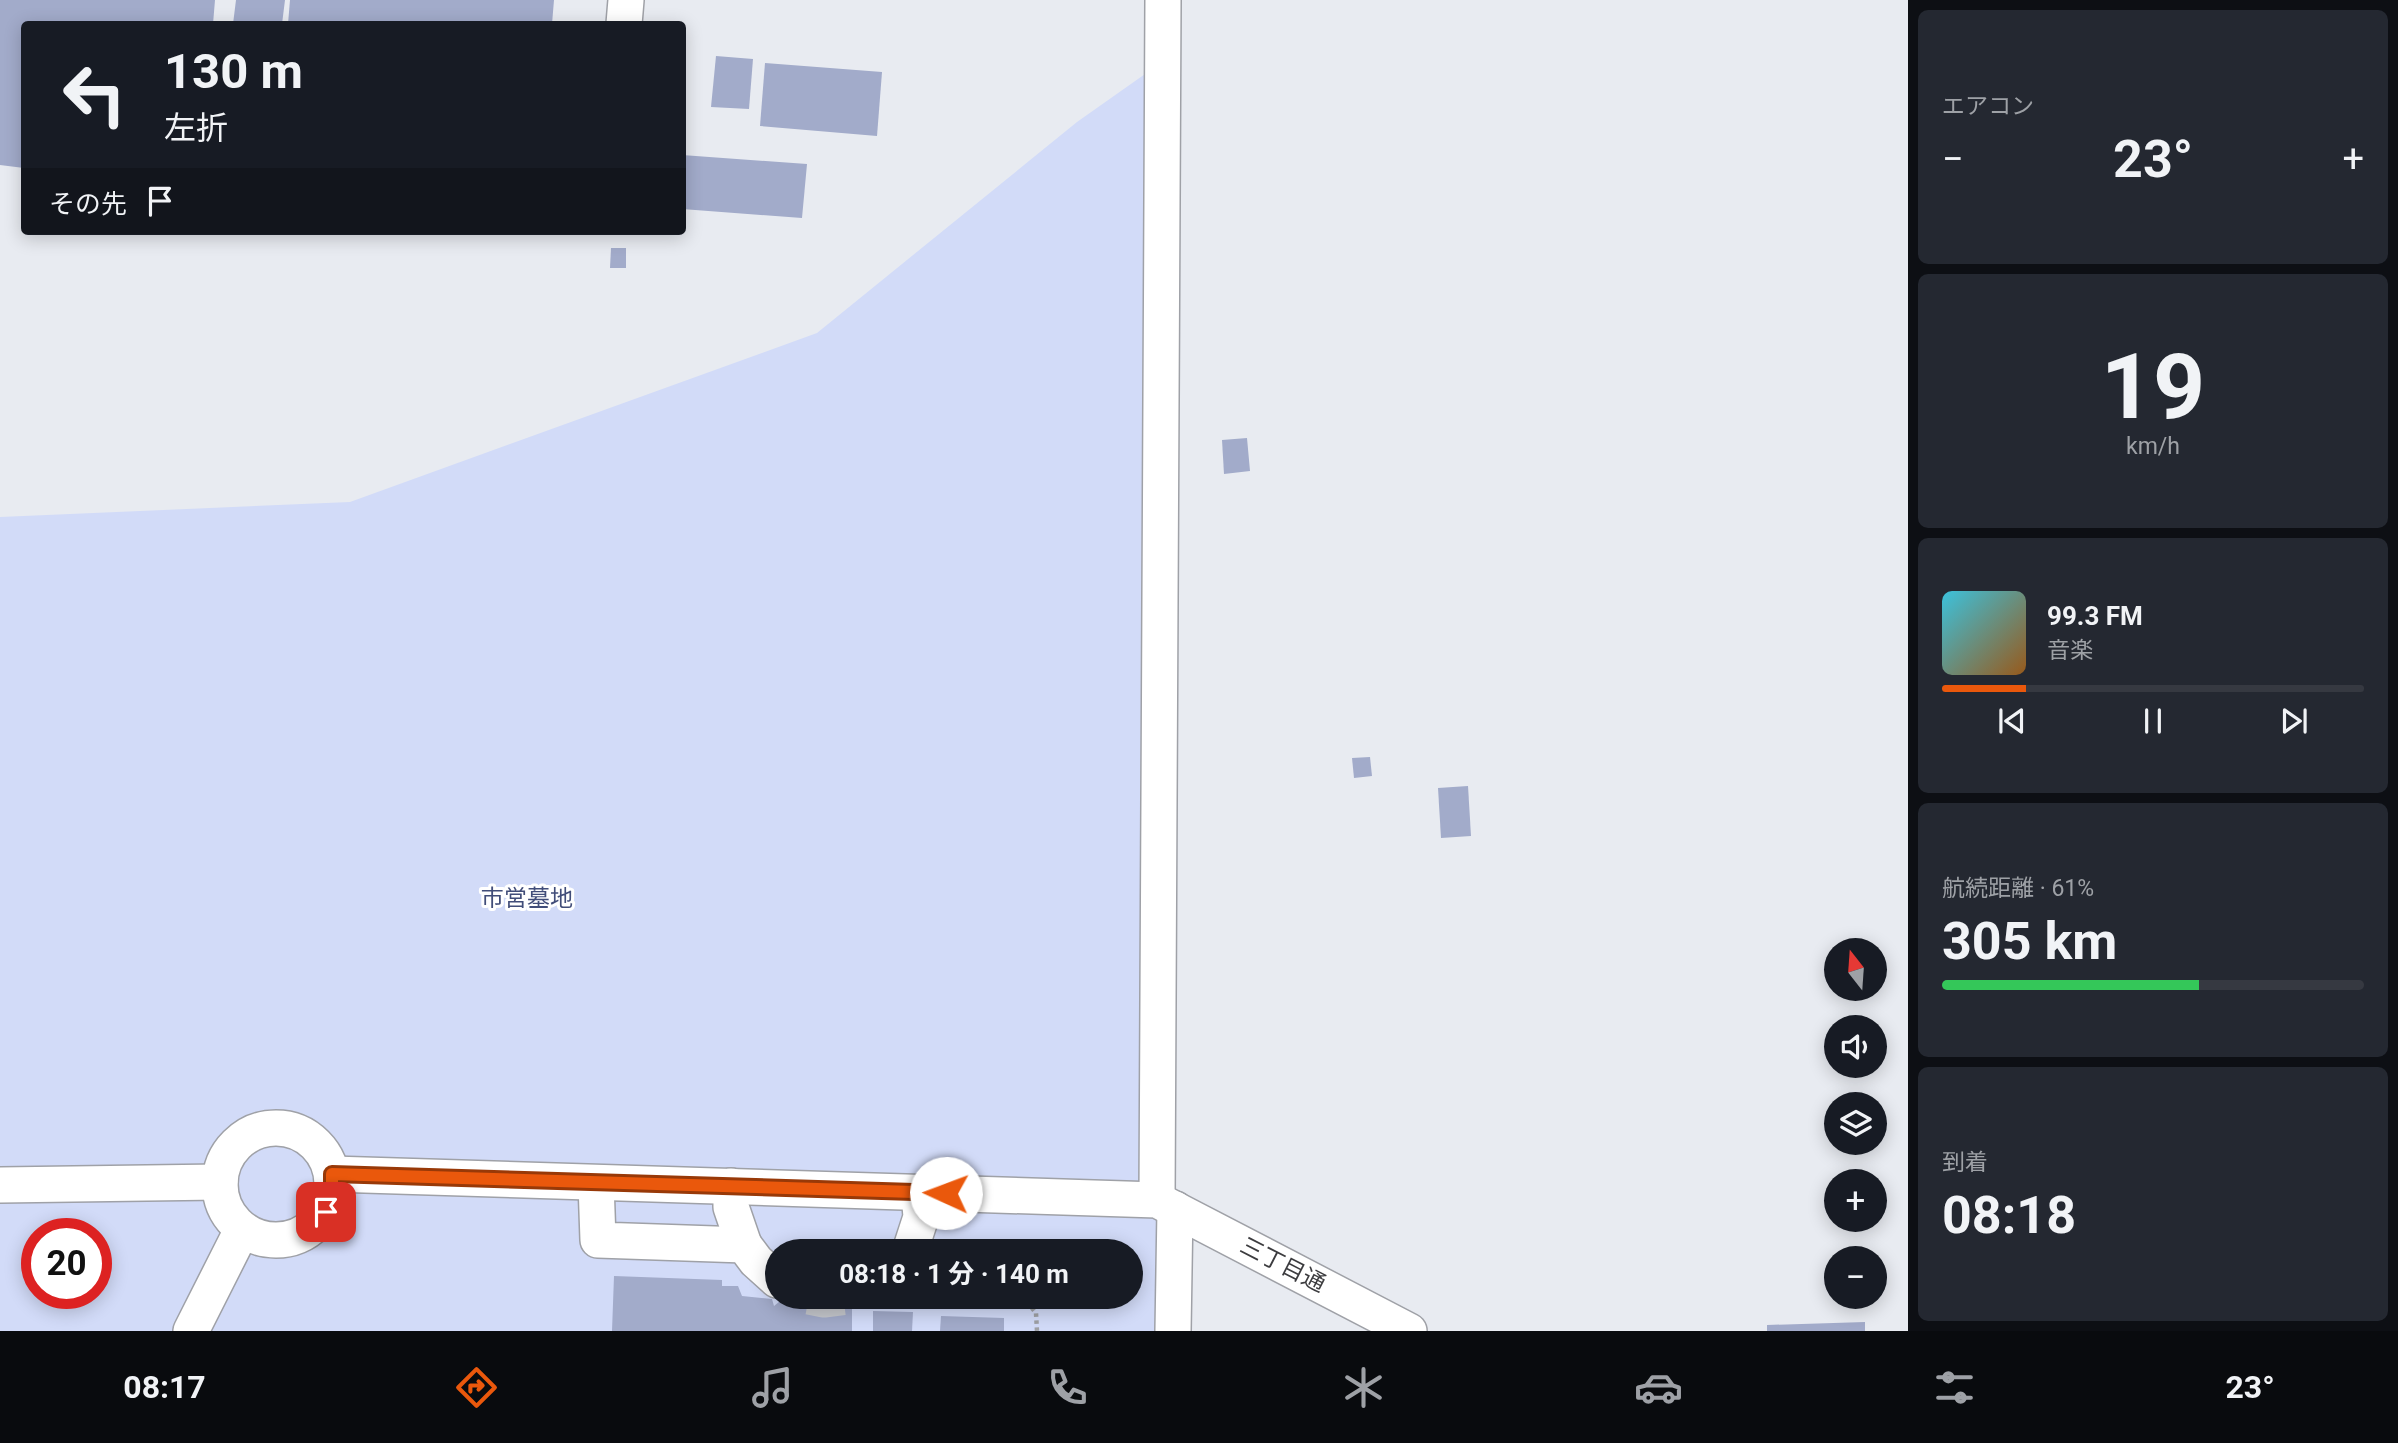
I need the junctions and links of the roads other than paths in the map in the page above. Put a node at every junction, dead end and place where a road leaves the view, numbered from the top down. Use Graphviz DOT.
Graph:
graph roads {
  1 [pos="626,0"];
  2 [pos="1163,0"];
  3 [pos="624,21"];
  4 [pos="332,1174"];
  5 [pos="220,1182"];
  6 [pos="596,1183"];
  7 [pos="0,1185"];
  8 [pos="732,1186"];
  9 [pos="919,1192"];
  10 [pos="1166,1204"];
  11 [pos="242,1230"];
  12 [pos="915,1239"];
  13 [pos="744,1245"];
  14 [pos="765,1269"];
  15 [pos="191,1331"];
  16 [pos="1173,1331"];
  17 [pos="1409,1331"];
  1 -- 3 [label="street"];
  2 -- 10 [label="street"];
  4 -- 5 [label="street"];
  4 -- 6 [label="street"];
  4 -- 11 [label="street"];
  5 -- 7 [label="street"];
  5 -- 11 [label="street"];
  6 -- 8 [label="street"];
  6 -- 13 [label="street"];
  8 -- 9 [label="street"];
  8 -- 13 [label="street"];
  9 -- 10 [label="street"];
  9 -- 12 [label="street"];
  10 -- 16 [label="street"];
  10 -- 17 [label="street, 三丁目通"];
  11 -- 15 [label="street"];
  13 -- 14 [label="street"];
}
